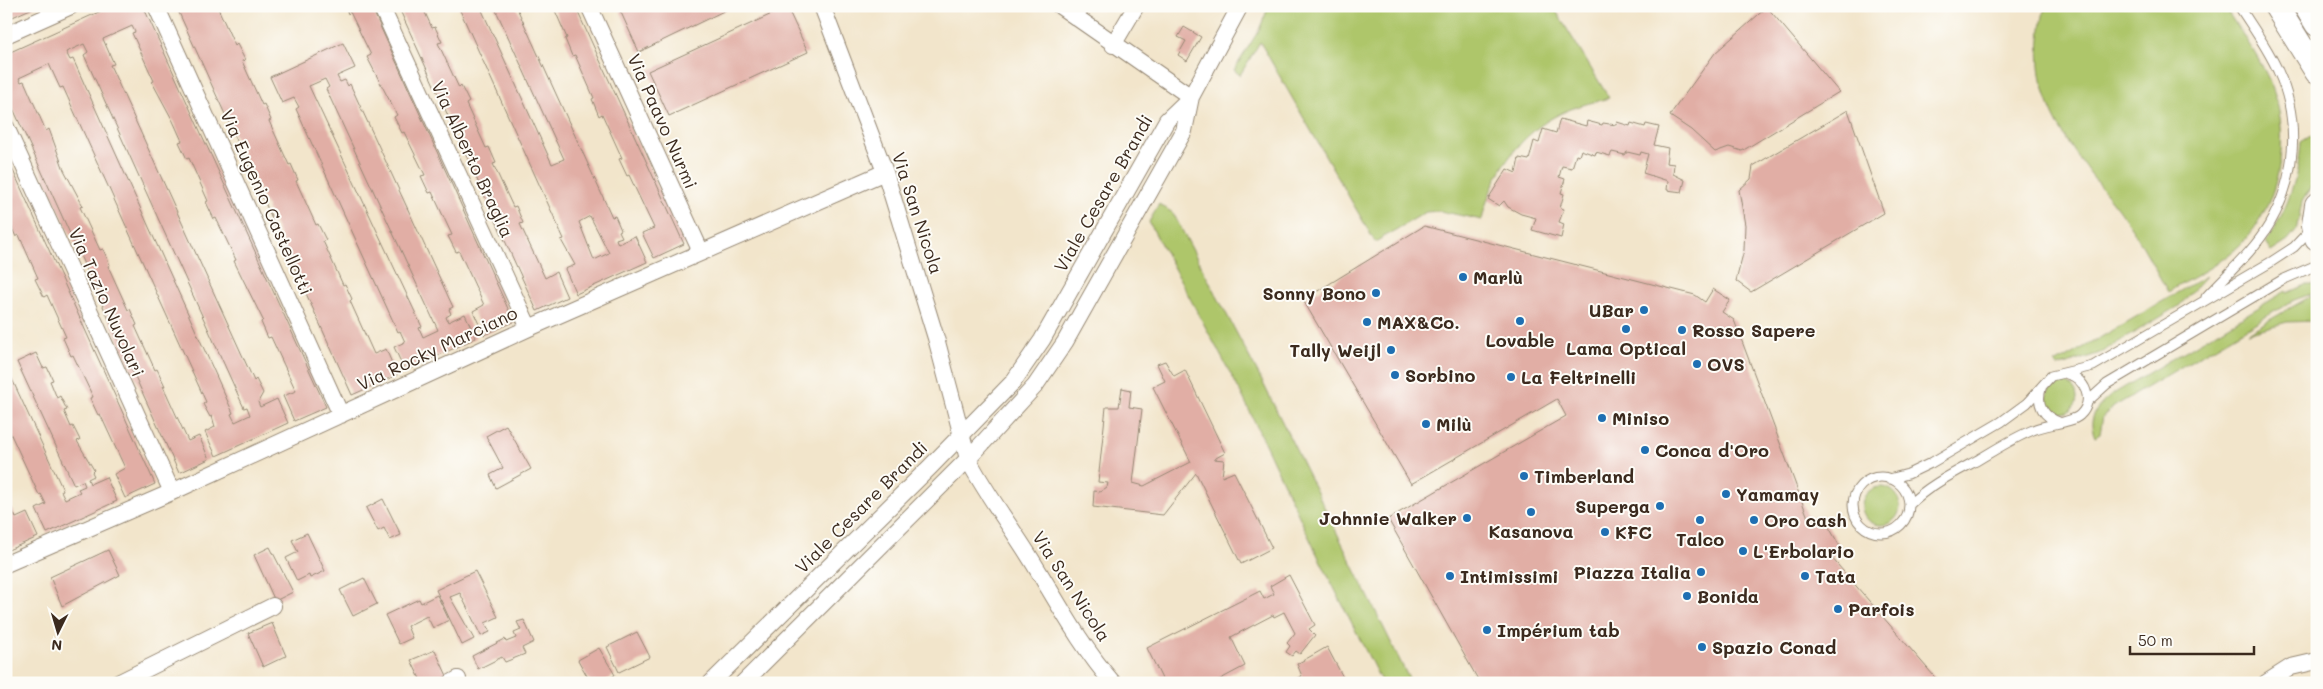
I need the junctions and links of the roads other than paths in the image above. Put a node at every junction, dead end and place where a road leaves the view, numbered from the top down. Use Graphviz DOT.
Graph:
graph roads {
  1 [pos="71,6"];
  2 [pos="156,6"];
  3 [pos="381,6"];
  4 [pos="589,6"];
  5 [pos="822,6"];
  6 [pos="1060,6"];
  7 [pos="1136,6"];
  8 [pos="1240,6"];
  9 [pos="2239,6"];
  10 [pos="2276,6"];
  11 [pos="2306,6"];
  12 [pos="2317,24"];
  13 [pos="6,35"];
  14 [pos="1113,45"];
  15 [pos="2317,72"];
  16 [pos="1191,97"];
  17 [pos="6,128"];
  18 [pos="885,172"];
  19 [pos="2316,223"];
  20 [pos="701,252"];
  21 [pos="2317,265"];
  22 [pos="2200,303"];
  23 [pos="529,328"];
  24 [pos="2066,374"];
  25 [pos="2042,386"];
  26 [pos="2087,402"];
  27 [pos="341,414"];
  28 [pos="2059,422"];
  29 [pos="961,436"];
  30 [pos="968,459"];
  31 [pos="1890,478"];
  32 [pos="172,492"];
  33 [pos="1909,505"];
  34 [pos="6,564"];
  35 [pos="273,606"];
  36 [pos="2317,661"];
  37 [pos="118,683"];
  38 [pos="711,683"];
  39 [pos="744,683"];
  40 [pos="1113,683"];
  41 [pos="2266,683"];
  1 -- 13 [label="street"];
  2 -- 27 [label="street, Via Eugenio Castellotti"];
  3 -- 23 [label="street, Via Alberto Braglia"];
  4 -- 20 [label="street, Via Paavo Nurmi"];
  5 -- 18 [label="street, Via San Nicola"];
  6 -- 14 [label="street"];
  7 -- 14 [label="street"];
  8 -- 16 [label="street"];
  9 -- 22 [label="lane"];
  10 -- 15 [label="street"];
  11 -- 12 [label="street"];
  14 -- 16 [label="street"];
  16 -- 29 [label="street, Viale Cesare Brandi"];
  16 -- 30 [label="street"];
  17 -- 32 [label="street, Via Tazio Nuvolari"];
  18 -- 20 [label="street, Via Rocky Marciano"];
  18 -- 29 [label="street, Via San Nicola"];
  19 -- 22 [label="lane"];
  20 -- 23 [label="street, Via Rocky Marciano"];
  21 -- 26 [label="lane"];
  22 -- 24 [label="lane"];
  23 -- 27 [label="street, Via Rocky Marciano"];
  24 -- 25 [label="lane"];
  24 -- 26 [label="lane"];
  25 -- 28 [label="lane"];
  25 -- 31 [label="lane"];
  26 -- 28 [label="lane"];
  27 -- 32 [label="street, Via Rocky Marciano"];
  28 -- 33 [label="lane"];
  29 -- 30 [label="street, Via San Nicola"];
  29 -- 38 [label="street, Viale Cesare Brandi"];
  30 -- 39 [label="street"];
  30 -- 40 [label="street, Via San Nicola"];
  31 -- 33 [label="lane"];
  31 -- 33 [label="lane"];
  32 -- 34 [label="street, Via Rocky Marciano"];
  35 -- 37 [label="street"];
  36 -- 41 [label="street"];
}
